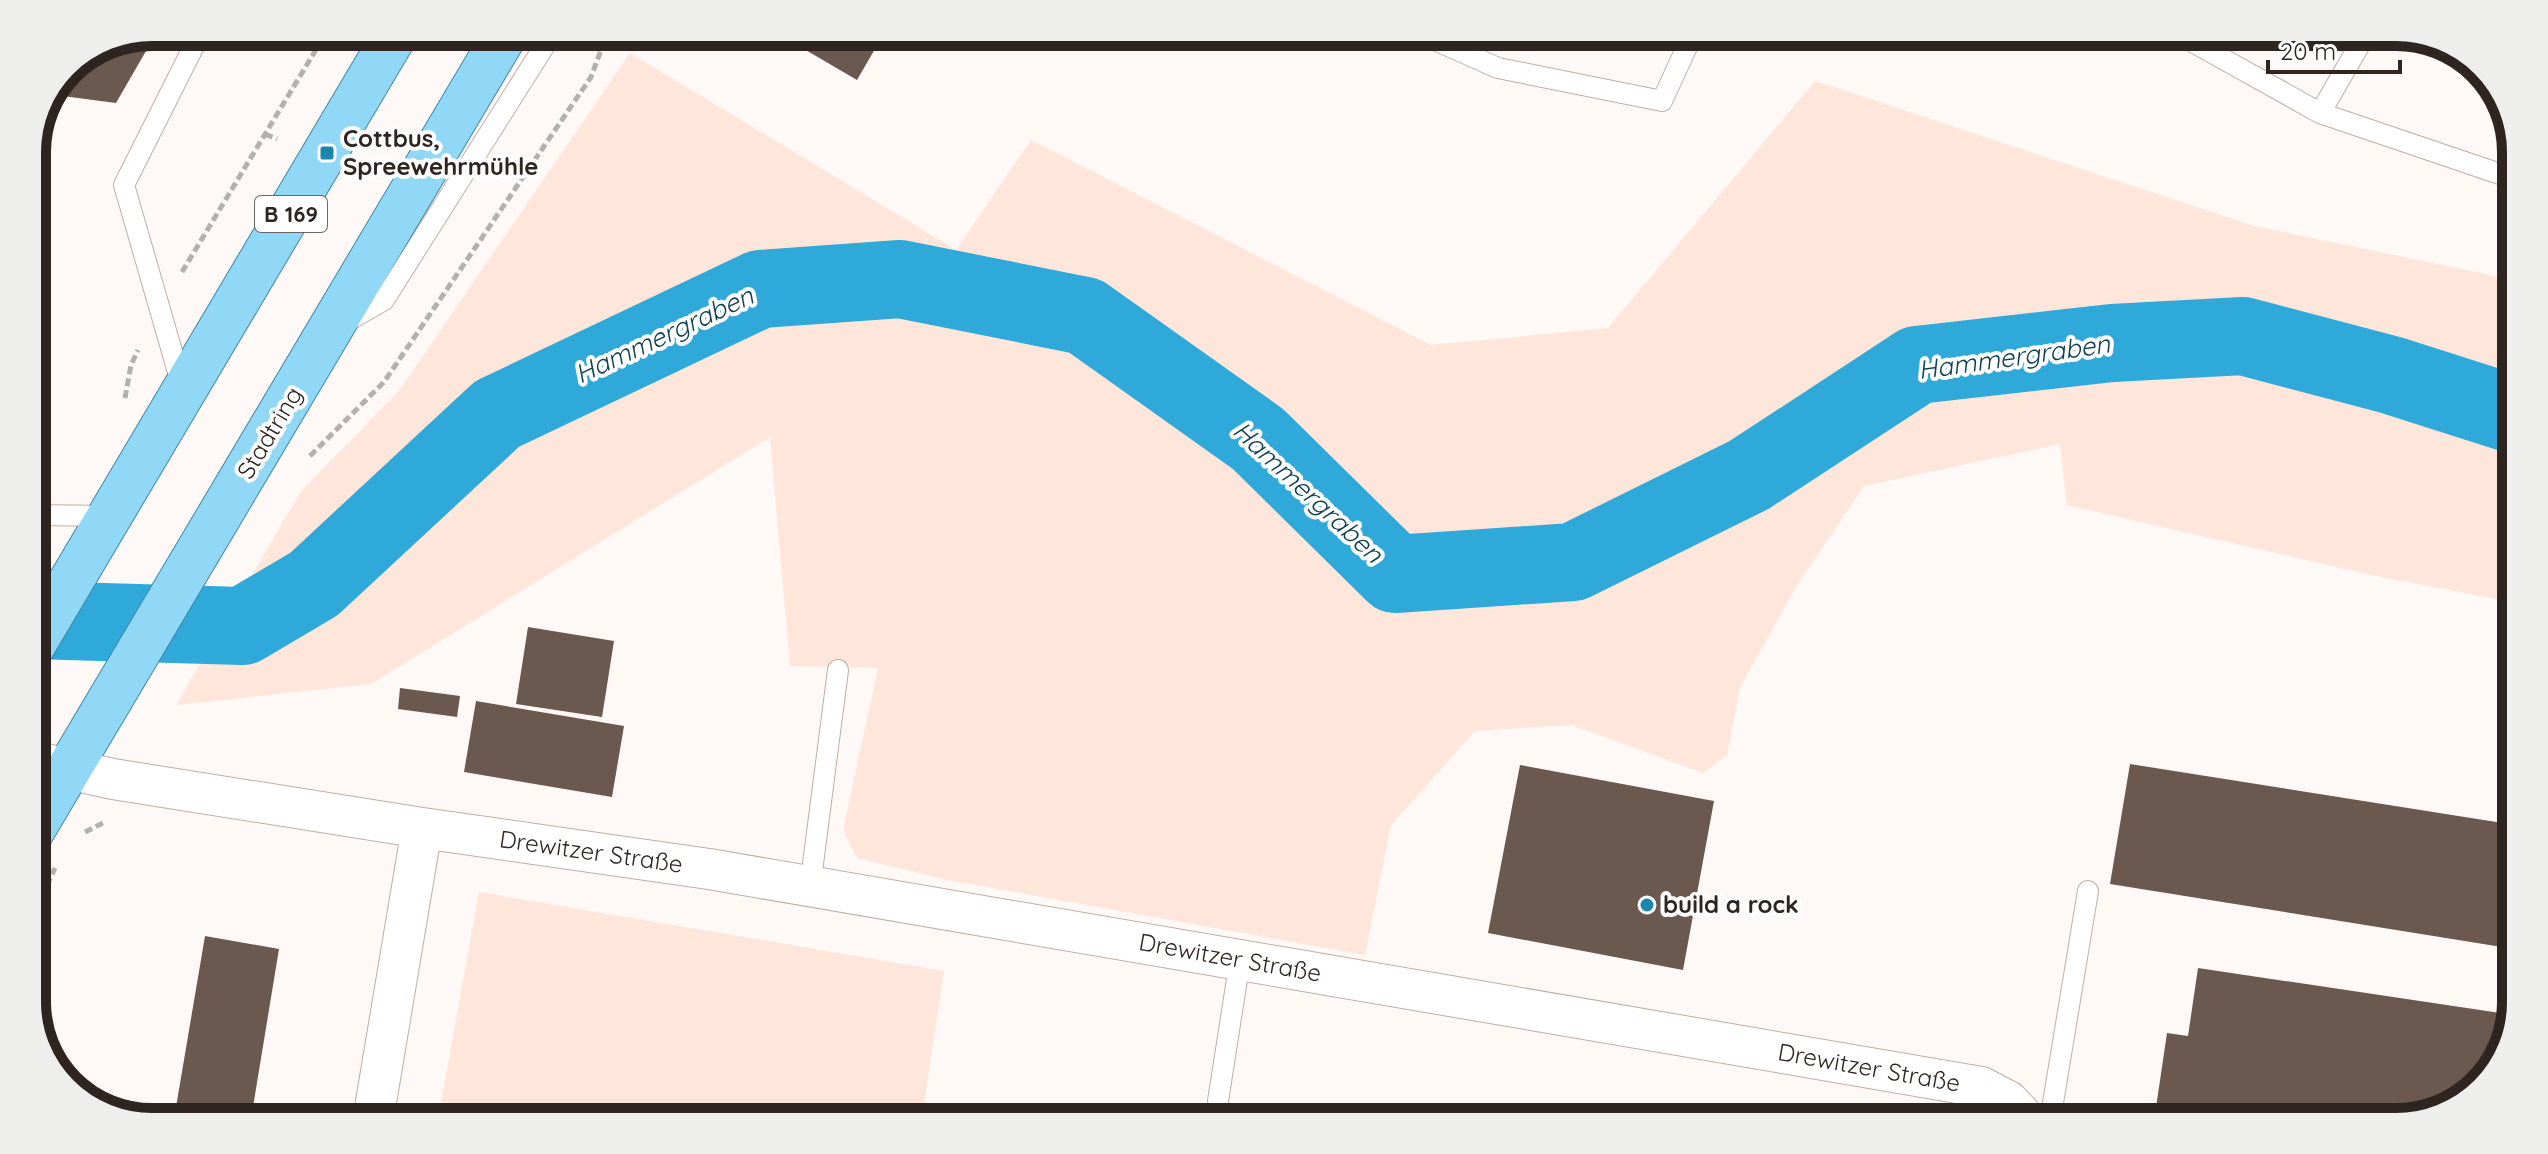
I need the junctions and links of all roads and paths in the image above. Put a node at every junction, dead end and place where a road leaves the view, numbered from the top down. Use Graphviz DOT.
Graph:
graph roads {
  1 [pos="194,46"];
  2 [pos="318,46"];
  3 [pos="388,46"];
  4 [pos="498,46"];
  5 [pos="548,46"];
  6 [pos="603,46"];
  7 [pos="1448,46"];
  8 [pos="1687,46"];
  9 [pos="2200,46"];
  10 [pos="2359,46"];
  11 [pos="2320,113"];
  12 [pos="265,134"];
  13 [pos="277,139"];
  14 [pos="2502,174"];
  15 [pos="159,310"];
  16 [pos="330,332"];
  17 [pos="184,394"];
  18 [pos="123,410"];
  19 [pos="301,465"];
  20 [pos="46,518"];
  21 [pos="104,530"];
  22 [pos="46,624"];
  23 [pos="838,670"];
  24 [pos="50,765"];
  25 [pos="422,828"];
  26 [pos="810,887"];
  27 [pos="2088,891"];
  28 [pos="1240,960"];
  29 [pos="1218,1101"];
  30 [pos="375,1108"];
  31 [pos="2015,1108"];
  32 [pos="2052,1108"];
  1 -- 15 [label="lane"];
  2 -- 12 [label="path"];
  3 -- 17 [label="main road, B 169"];
  4 -- 16 [label="main road, Stadtring"];
  5 -- 16 [label="lane"];
  6 -- 19 [label="path"];
  7 -- 8 [label="lane"];
  9 -- 11 [label="lane"];
  10 -- 11 [label="lane"];
  11 -- 14 [label="lane"];
  12 -- 13 [label="path"];
  12 -- 15 [label="path"];
  15 -- 17 [label="lane"];
  15 -- 18 [label="path"];
  16 -- 24 [label="main road, Stadtring"];
  17 -- 21 [label="main road, B 169"];
  20 -- 21 [label="lane"];
  21 -- 22 [label="main road, B 169"];
  23 -- 26 [label="lane"];
  24 -- 25 [label="street, Drewitzer Straße"];
  25 -- 26 [label="street, Drewitzer Straße"];
  25 -- 30 [label="street"];
  26 -- 28 [label="street, Drewitzer Straße"];
  27 -- 32 [label="lane"];
  28 -- 29 [label="lane"];
  28 -- 31 [label="street, Drewitzer Straße"];
}
